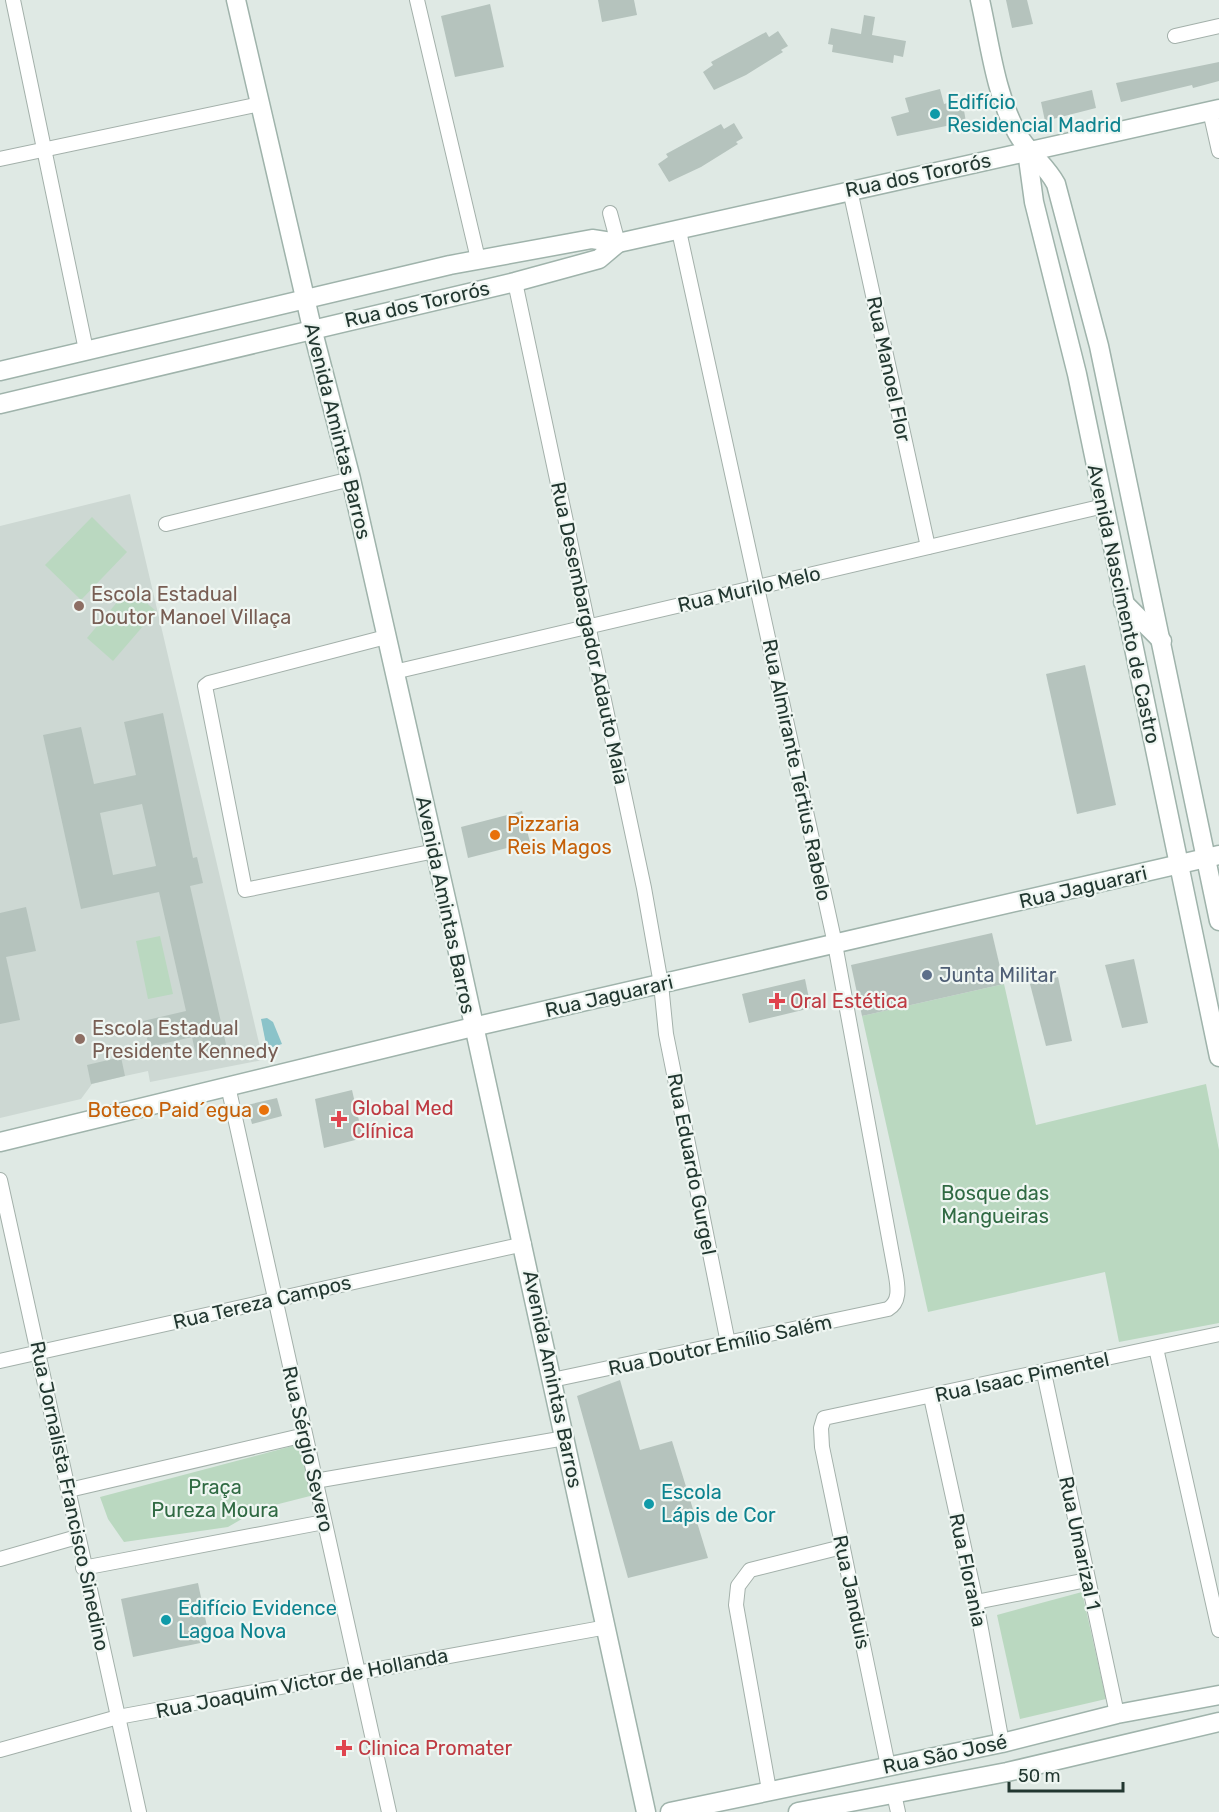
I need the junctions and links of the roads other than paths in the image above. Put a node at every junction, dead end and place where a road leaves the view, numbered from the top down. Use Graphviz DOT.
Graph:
graph roads {
  1 [pos="13,0"];
  2 [pos="236,0"];
  3 [pos="417,0"];
  4 [pos="980,0"];
  5 [pos="1219,26"];
  6 [pos="1174,36"];
  7 [pos="260,104"];
  8 [pos="1215,110"];
  9 [pos="44,149"];
  10 [pos="1027,151"];
  11 [pos="1219,152"];
  12 [pos="0,159"];
  13 [pos="850,190"];
  14 [pos="610,213"];
  15 [pos="680,231"];
  16 [pos="618,243"];
  17 [pos="478,259"];
  18 [pos="450,265"];
  19 [pos="515,282"];
  20 [pos="457,294"];
  21 [pos="305,298"];
  22 [pos="312,328"];
  23 [pos="1099,346"];
  24 [pos="86,350"];
  25 [pos="0,371"];
  26 [pos="1077,374"];
  27 [pos="0,404"];
  28 [pos="351,479"];
  29 [pos="1104,506"];
  30 [pos="166,524"];
  31 [pos="928,547"];
  32 [pos="758,587"];
  33 [pos="1123,602"];
  34 [pos="589,627"];
  35 [pos="386,637"];
  36 [pos="1162,641"];
  37 [pos="394,672"];
  38 [pos="435,851"];
  39 [pos="1212,857"];
  40 [pos="1178,865"];
  41 [pos="1219,921"];
  42 [pos="835,944"];
  43 [pos="661,984"];
  44 [pos="473,1028"];
  45 [pos="1219,1057"];
  46 [pos="228,1086"];
  47 [pos="0,1142"];
  48 [pos="0,1180"];
  49 [pos="524,1244"];
  50 [pos="274,1300"];
  51 [pos="888,1309"];
  52 [pos="1219,1334"];
  53 [pos="728,1343"];
  54 [pos="1156,1348"];
  55 [pos="39,1352"];
  56 [pos="0,1361"];
  57 [pos="1044,1372"];
  58 [pos="552,1380"];
  59 [pos="931,1397"];
  60 [pos="824,1418"];
  61 [pos="305,1435"];
  62 [pos="565,1438"];
  63 [pos="315,1481"];
  64 [pos="69,1490"];
  65 [pos="324,1522"];
  66 [pos="77,1537"];
  67 [pos="842,1547"];
  68 [pos="0,1559"];
  69 [pos="83,1568"];
  70 [pos="1087,1580"];
  71 [pos="976,1602"];
  72 [pos="607,1627"];
  73 [pos="1219,1630"];
  74 [pos="358,1673"];
  75 [pos="1219,1695"];
  76 [pos="1117,1714"];
  77 [pos="118,1717"];
  78 [pos="1219,1722"];
  79 [pos="1002,1743"];
  80 [pos="0,1750"];
  81 [pos="888,1766"];
  82 [pos="800,1784"];
  83 [pos="769,1790"];
  84 [pos="894,1794"];
  85 [pos="802,1811"];
  86 [pos="140,1812"];
  87 [pos="389,1812"];
  88 [pos="646,1812"];
  89 [pos="670,1812"];
  90 [pos="898,1812"];
  1 -- 9 [label="street"];
  2 -- 7 [label="main road, Avenida Amintas Barros"];
  3 -- 17 [label="street"];
  4 -- 10 [label="main road, Avenida Nascimento de Castro"];
  5 -- 6 [label="street"];
  7 -- 9 [label="street"];
  7 -- 21 [label="main road, Avenida Amintas Barros"];
  8 -- 10 [label="main road, Rua dos Tororós"];
  8 -- 11 [label="street"];
  9 -- 12 [label="street"];
  9 -- 24 [label="street"];
  10 -- 13 [label="main road, Rua dos Tororós"];
  10 -- 23 [label="main road, Avenida Nascimento de Castro"];
  10 -- 26 [label="main road, Avenida Nascimento de Castro"];
  13 -- 15 [label="main road, Rua dos Tororós"];
  13 -- 31 [label="street, Rua Manoel Flor"];
  14 -- 16 [label="street"];
  15 -- 16 [label="main road, Rua dos Tororós"];
  15 -- 32 [label="street, Rua Almirante Tértius Rabelo"];
  16 -- 17 [label="main road, Rua dos Tororós"];
  16 -- 19 [label="main road, Rua dos Tororós"];
  17 -- 18 [label="main road, Rua dos Tororós"];
  18 -- 20 [label="main road"];
  18 -- 21 [label="main road, Rua dos Tororós"];
  19 -- 20 [label="main road, Rua dos Tororós"];
  19 -- 34 [label="street, Rua Desembargador Adauto Maia"];
  20 -- 22 [label="main road, Rua dos Tororós"];
  21 -- 22 [label="main road, Avenida Amintas Barros"];
  21 -- 24 [label="main road, Rua dos Tororós"];
  22 -- 27 [label="main road, Rua dos Tororós"];
  22 -- 28 [label="main road, Avenida Amintas Barros"];
  23 -- 26 [label="main road"];
  23 -- 36 [label="main road, Avenida Nascimento de Castro"];
  24 -- 25 [label="main road, Rua dos Tororós"];
  26 -- 29 [label="main road, Avenida Nascimento de Castro"];
  28 -- 30 [label="street"];
  28 -- 35 [label="main road, Avenida Amintas Barros"];
  29 -- 31 [label="street, Rua Murilo Melo"];
  29 -- 33 [label="main road, Avenida Nascimento de Castro"];
  31 -- 32 [label="street, Rua Murilo Melo"];
  32 -- 34 [label="street, Rua Murilo Melo"];
  32 -- 42 [label="street, Rua Almirante Tértius Rabelo"];
  33 -- 36 [label="main road"];
  33 -- 40 [label="main road, Avenida Nascimento de Castro"];
  34 -- 37 [label="street, Rua Murilo Melo"];
  34 -- 43 [label="street, Rua Desembargador Adauto Maia"];
  35 -- 37 [label="main road, Avenida Amintas Barros"];
  35 -- 38 [label="street"];
  36 -- 39 [label="main road, Avenida Nascimento de Castro"];
  37 -- 38 [label="main road, Avenida Amintas Barros"];
  38 -- 44 [label="main road, Avenida Amintas Barros"];
  39 -- 40 [label="main road, Rua Jaguarari"];
  39 -- 41 [label="main road, Avenida Nascimento de Castro"];
  40 -- 42 [label="main road, Rua Jaguarari"];
  40 -- 45 [label="main road, Avenida Nascimento de Castro"];
  42 -- 43 [label="main road, Rua Jaguarari"];
  42 -- 51 [label="street, Rua Almirante Tértius Rabelo"];
  43 -- 44 [label="main road, Rua Jaguarari"];
  43 -- 53 [label="street, Rua Eduardo Gurgel"];
  44 -- 46 [label="main road, Rua Jaguarari"];
  44 -- 49 [label="main road, Avenida Amintas Barros"];
  46 -- 47 [label="main road, Rua Jaguarari"];
  46 -- 50 [label="street, Rua Sérgio Severo"];
  48 -- 55 [label="street, Rua Jornalista Francisco Sinedino"];
  49 -- 50 [label="street, Rua Tereza Campos"];
  49 -- 58 [label="main road, Avenida Amintas Barros"];
  50 -- 55 [label="street, Rua Tereza Campos"];
  50 -- 61 [label="street, Rua Sérgio Severo"];
  51 -- 53 [label="street, Rua Doutor Emílio Salém"];
  52 -- 54 [label="street, Rua Isaac Pimentel"];
  53 -- 58 [label="street, Rua Doutor Emílio Salém"];
  54 -- 57 [label="street, Rua Isaac Pimentel"];
  54 -- 73 [label="street"];
  55 -- 56 [label="street, Rua Tereza Campos"];
  55 -- 64 [label="street, Rua Jornalista Francisco Sinedino"];
  57 -- 59 [label="street, Rua Isaac Pimentel"];
  57 -- 70 [label="street, Rua Umarizal 1"];
  58 -- 62 [label="main road, Avenida Amintas Barros"];
  59 -- 60 [label="street, Rua Isaac Pimentel"];
  59 -- 71 [label="street, Rua Florania"];
  60 -- 67 [label="street, Rua Janduis"];
  61 -- 63 [label="street, Rua Sérgio Severo"];
  61 -- 64 [label="street"];
  62 -- 63 [label="street"];
  62 -- 72 [label="main road, Avenida Amintas Barros"];
  63 -- 65 [label="street, Rua Sérgio Severo"];
  64 -- 66 [label="street, Rua Jornalista Francisco Sinedino"];
  65 -- 69 [label="street"];
  65 -- 74 [label="street, Rua Sérgio Severo"];
  66 -- 68 [label="street"];
  66 -- 69 [label="street, Rua Jornalista Francisco Sinedino"];
  67 -- 81 [label="street, Rua Janduis"];
  67 -- 83 [label="street"];
  69 -- 77 [label="street, Rua Jornalista Francisco Sinedino"];
  70 -- 71 [label="street"];
  70 -- 76 [label="street, Rua Umarizal 1"];
  71 -- 79 [label="street, Rua Florania"];
  72 -- 74 [label="street, Rua Joaquim Victor de Hollanda"];
  72 -- 88 [label="main road, Avenida Amintas Barros"];
  74 -- 77 [label="street, Rua Joaquim Victor de Hollanda"];
  74 -- 87 [label="street, Rua Sérgio Severo"];
  75 -- 76 [label="main road, Rua São José"];
  76 -- 79 [label="main road, Rua São José"];
  77 -- 80 [label="street, Rua Joaquim Victor de Hollanda"];
  77 -- 86 [label="street, Rua Jornalista Francisco Sinedino"];
  78 -- 84 [label="main road, Rua São José"];
  79 -- 81 [label="main road, Rua São José"];
  81 -- 82 [label="main road, Rua São José"];
  82 -- 83 [label="main road, Rua São José"];
  82 -- 85 [label="main road"];
  83 -- 89 [label="main road, Rua São José"];
  84 -- 85 [label="main road, Rua São José"];
  84 -- 90 [label="street"];
}
